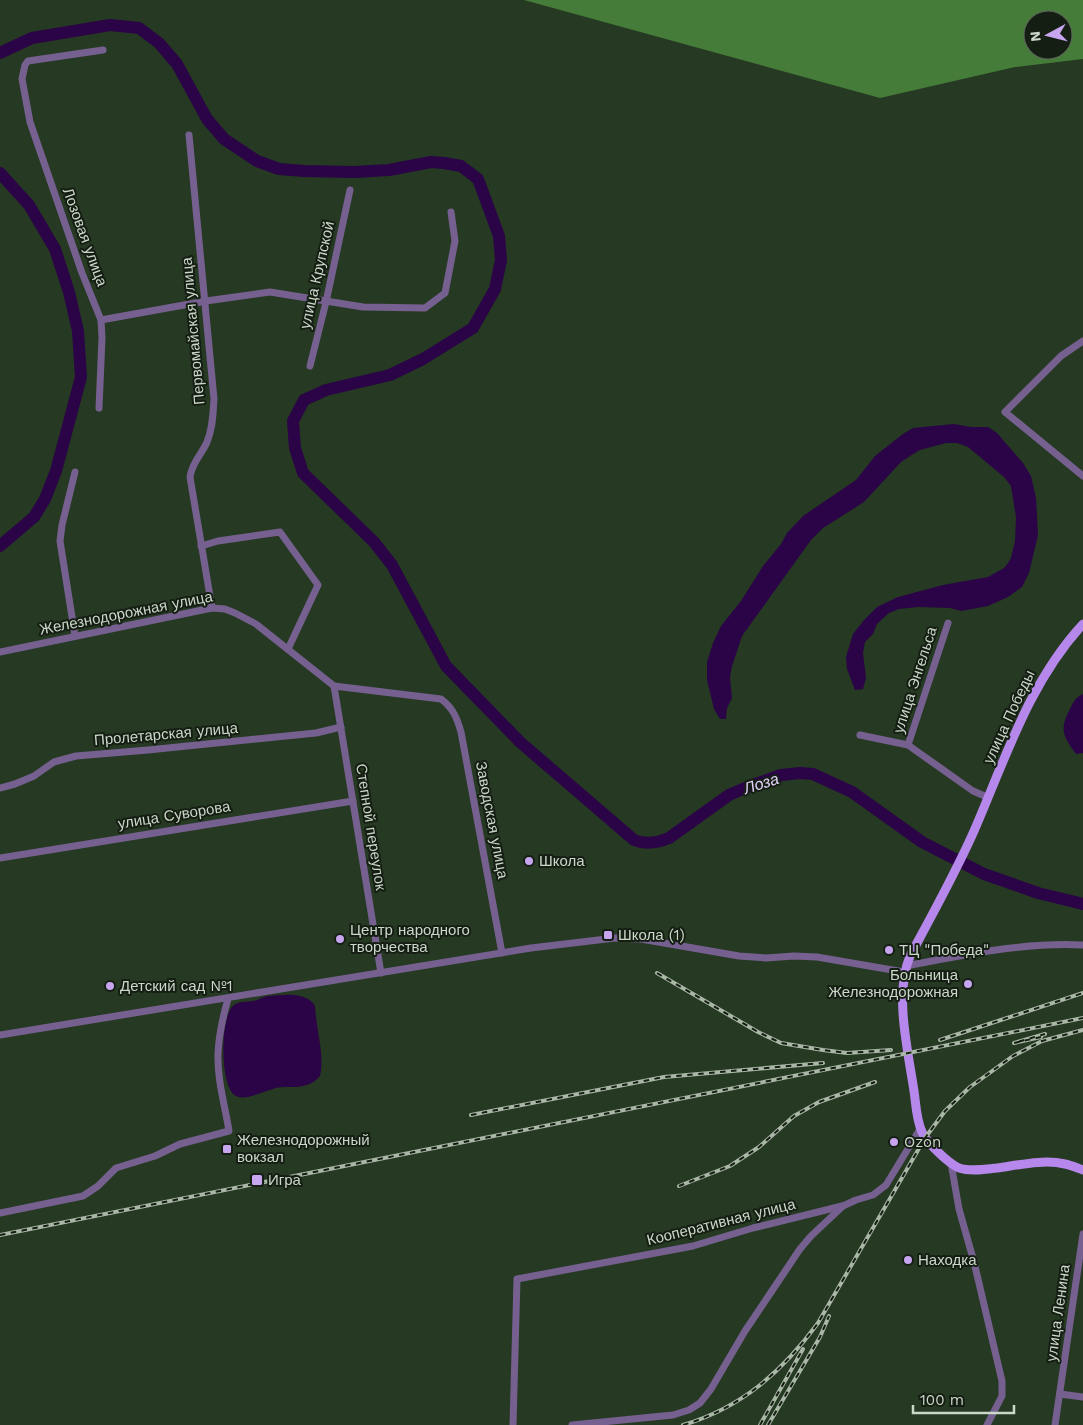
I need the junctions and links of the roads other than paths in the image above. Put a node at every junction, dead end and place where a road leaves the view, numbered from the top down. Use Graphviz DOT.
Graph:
graph roads {
  1 [pos="103,50"];
  2 [pos="189,136"];
  3 [pos="350,190"];
  4 [pos="451,212"];
  5 [pos="206,301"];
  6 [pos="326,302"];
  7 [pos="101,320"];
  8 [pos="1083,341"];
  9 [pos="310,366"];
  10 [pos="99,408"];
  11 [pos="76,472"];
  12 [pos="1083,475"];
  13 [pos="201,546"];
  14 [pos="212,608"];
  15 [pos="948,623"];
  16 [pos="1083,624"];
  17 [pos="76,636"];
  18 [pos="288,650"];
  19 [pos="0,652"];
  20 [pos="334,686"];
  21 [pos="341,728"];
  22 [pos="860,735"];
  23 [pos="908,745"];
  24 [pos="0,788"];
  25 [pos="987,797"];
  26 [pos="353,801"];
  27 [pos="0,858"];
  28 [pos="1083,945"];
  29 [pos="502,953"];
  30 [pos="905,969"];
  31 [pos="381,973"];
  32 [pos="228,999"];
  33 [pos="0,1035"];
  34 [pos="920,1129"];
  35 [pos="951,1163"];
  36 [pos="1083,1170"];
  37 [pos="843,1206"];
  38 [pos="0,1213"];
  39 [pos="1083,1234"];
  40 [pos="1060,1394"];
  41 [pos="1083,1397"];
  42 [pos="513,1425"];
  43 [pos="572,1425"];
  44 [pos="582,1425"];
  45 [pos="987,1425"];
  46 [pos="1055,1425"];
  1 -- 7 [label="street, Лозовая улица"];
  2 -- 5 [label="street, Первомайская улица"];
  3 -- 6 [label="street, улица Крупской"];
  4 -- 6 [label="street"];
  5 -- 6 [label="street"];
  5 -- 7 [label="street"];
  5 -- 13 [label="street, Первомайская улица"];
  6 -- 9 [label="street, улица Крупской"];
  7 -- 10 [label="street, Лозовая улица"];
  8 -- 12 [label="street"];
  11 -- 17 [label="street"];
  13 -- 14 [label="street, Первомайская улица"];
  13 -- 18 [label="street"];
  14 -- 17 [label="street, Железнодорожная улица"];
  14 -- 18 [label="street, Железнодорожная улица"];
  15 -- 23 [label="street, улица Энгельса"];
  16 -- 25 [label="main road, улица Победы"];
  17 -- 19 [label="street, Железнодорожная улица"];
  18 -- 20 [label="street, Железнодорожная улица"];
  20 -- 21 [label="street, Степной переулок"];
  20 -- 29 [label="street, Заводская улица"];
  21 -- 24 [label="street, Пролетарская улица"];
  21 -- 26 [label="street, Степной переулок"];
  22 -- 23 [label="street"];
  23 -- 25 [label="street"];
  25 -- 30 [label="main road, улица Победы"];
  26 -- 27 [label="street, улица Суворова"];
  26 -- 31 [label="street, Степной переулок"];
  28 -- 30 [label="street"];
  29 -- 30 [label="street"];
  29 -- 31 [label="street"];
  30 -- 34 [label="main road"];
  31 -- 32 [label="street"];
  32 -- 33 [label="street"];
  32 -- 38 [label="street"];
  34 -- 35 [label="main road"];
  34 -- 37 [label="street, Кооперативная улица"];
  35 -- 36 [label="main road"];
  35 -- 45 [label="street"];
  37 -- 42 [label="street, Кооперативная улица"];
  37 -- 44 [label="street"];
  39 -- 40 [label="street, улица Ленина"];
  40 -- 41 [label="street"];
  40 -- 46 [label="street, улица Ленина"];
  43 -- 44 [label="street"];
}
